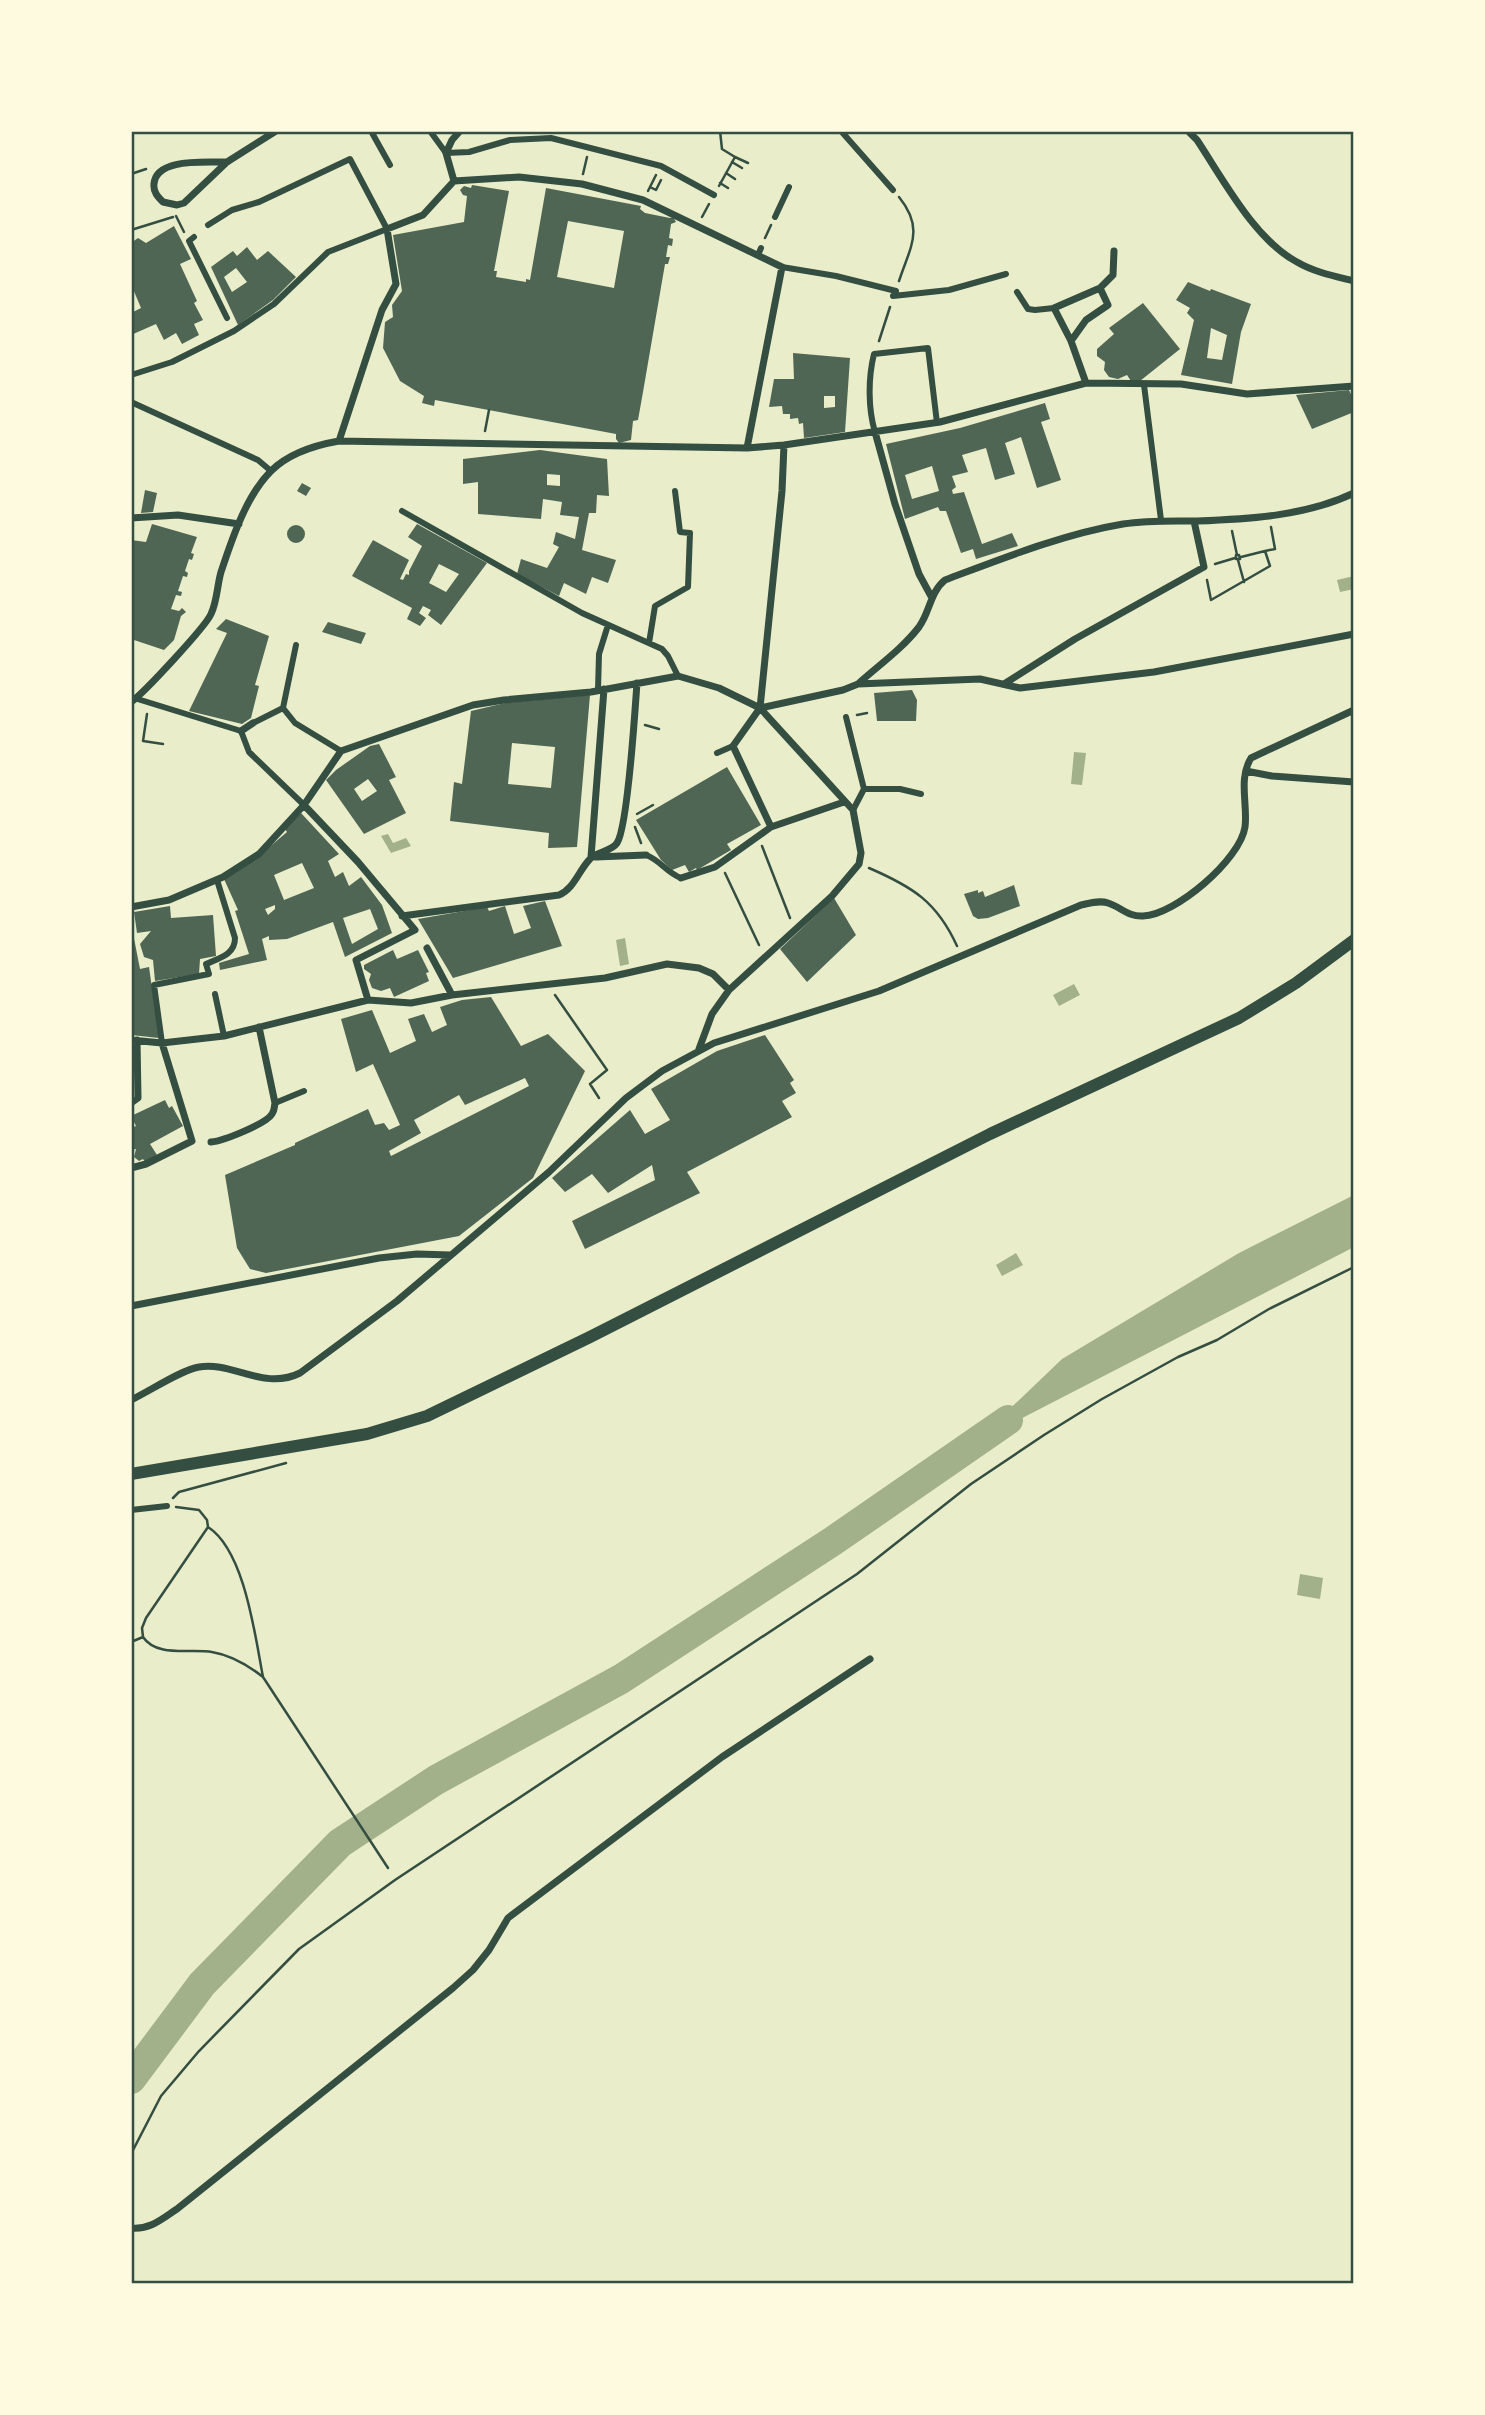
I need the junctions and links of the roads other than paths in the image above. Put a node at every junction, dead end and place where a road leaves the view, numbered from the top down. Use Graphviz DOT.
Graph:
graph roads {
  1 [pos="276,131"];
  2 [pos="371,131"];
  3 [pos="430,131"];
  4 [pos="460,131"];
  5 [pos="841,131"];
  6 [pos="1188,131"];
  7 [pos="378,147"];
  8 [pos="371,151"];
  9 [pos="446,153"];
  10 [pos="226,162"];
  11 [pos="390,165"];
  12 [pos="454,181"];
  13 [pos="789,187"];
  14 [pos="893,190"];
  15 [pos="714,195"];
  16 [pos="775,216"];
  17 [pos="208,225"];
  18 [pos="387,229"];
  19 [pos="192,239"];
  20 [pos="1114,251"];
  21 [pos="782,267"];
  22 [pos="1006,274"];
  23 [pos="1354,281"];
  24 [pos="1100,288"];
  25 [pos="1017,292"];
  26 [pos="1054,308"];
  27 [pos="234,331"];
  28 [pos="1071,341"];
  29 [pos="131,375"];
  30 [pos="1086,383"];
  31 [pos="1144,384"];
  32 [pos="1353,388"];
  33 [pos="131,402"];
  34 [pos="937,422"];
  35 [pos="874,432"];
  36 [pos="339,441"];
  37 [pos="784,445"];
  38 [pos="747,448"];
  39 [pos="271,471"];
  40 [pos="675,491"];
  41 [pos="1354,493"];
  42 [pos="402,511"];
  43 [pos="131,518"];
  44 [pos="1161,520"];
  45 [pos="1195,521"];
  46 [pos="239,524"];
  47 [pos="932,598"];
  48 [pos="608,625"];
  49 [pos="1354,635"];
  50 [pos="649,643"];
  51 [pos="296,645"];
  52 [pos="678,676"];
  53 [pos="638,683"];
  54 [pos="858,684"];
  55 [pos="1004,684"];
  56 [pos="601,690"];
  57 [pos="133,699"];
  58 [pos="283,708"];
  59 [pos="760,708"];
  60 [pos="1354,710"];
  61 [pos="846,717"];
  62 [pos="253,723"];
  63 [pos="242,731"];
  64 [pos="733,746"];
  65 [pos="341,751"];
  66 [pos="717,753"];
  67 [pos="1246,771"];
  68 [pos="1354,782"];
  69 [pos="864,789"];
  70 [pos="921,794"];
  71 [pos="844,802"];
  72 [pos="304,805"];
  73 [pos="853,810"];
  74 [pos="771,827"];
  75 [pos="646,855"];
  76 [pos="591,857"];
  77 [pos="681,878"];
  78 [pos="217,880"];
  79 [pos="131,906"];
  80 [pos="402,916"];
  81 [pos="1354,940"];
  82 [pos="427,948"];
  83 [pos="729,990"];
  84 [pos="215,994"];
  85 [pos="452,995"];
  86 [pos="368,1000"];
  87 [pos="259,1027"];
  88 [pos="224,1036"];
  89 [pos="134,1040"];
  90 [pos="162,1043"];
  91 [pos="699,1049"];
  92 [pos="304,1091"];
  93 [pos="134,1101"];
  94 [pos="275,1103"];
  95 [pos="211,1142"];
  96 [pos="131,1168"];
  97 [pos="450,1255"];
  98 [pos="131,1306"];
  99 [pos="131,1400"];
  100 [pos="131,1474"];
  101 [pos="166,1506"];
  102 [pos="131,1510"];
  103 [pos="870,1659"];
  104 [pos="131,2228"];
  1 -- 10 [label="street"];
  2 -- 7 [label="street"];
  3 -- 9 [label="street"];
  4 -- 9 [label="street"];
  5 -- 14 [label="street"];
  6 -- 23 [label="street"];
  7 -- 8 [label="street"];
  7 -- 11 [label="street"];
  9 -- 12 [label="street"];
  9 -- 15 [label="street"];
  10 -- 10 [label="street"];
  12 -- 18 [label="street"];
  12 -- 21 [label="street"];
  13 -- 16 [label="street"];
  17 -- 18 [label="street"];
  18 -- 27 [label="street"];
  18 -- 36 [label="street"];
  19 -- 27 [label="street"];
  20 -- 24 [label="street"];
  21 -- 22 [label="street"];
  21 -- 38 [label="street"];
  24 -- 26 [label="street"];
  24 -- 28 [label="street"];
  25 -- 26 [label="street"];
  26 -- 28 [label="street"];
  27 -- 29 [label="street"];
  28 -- 30 [label="street"];
  30 -- 31 [label="street"];
  30 -- 34 [label="street"];
  31 -- 32 [label="street"];
  31 -- 44 [label="street"];
  33 -- 39 [label="street"];
  34 -- 35 [label="street"];
  34 -- 35 [label="street"];
  35 -- 37 [label="street"];
  35 -- 47 [label="street"];
  36 -- 38 [label="street"];
  36 -- 39 [label="street"];
  37 -- 38 [label="street"];
  37 -- 59 [label="street"];
  39 -- 46 [label="street"];
  40 -- 50 [label="street"];
  41 -- 45 [label="street"];
  42 -- 48 [label="street"];
  43 -- 46 [label="street"];
  44 -- 45 [label="street"];
  44 -- 47 [label="street"];
  45 -- 55 [label="street"];
  46 -- 57 [label="street"];
  47 -- 54 [label="street"];
  48 -- 50 [label="street"];
  48 -- 56 [label="street"];
  49 -- 55 [label="street"];
  50 -- 52 [label="street"];
  51 -- 58 [label="street"];
  52 -- 53 [label="street"];
  52 -- 59 [label="street"];
  53 -- 56 [label="street"];
  53 -- 76 [label="street"];
  54 -- 55 [label="street"];
  54 -- 59 [label="street"];
  56 -- 65 [label="street"];
  56 -- 76 [label="street"];
  57 -- 63 [label="street"];
  58 -- 62 [label="street"];
  58 -- 65 [label="street"];
  59 -- 64 [label="street"];
  59 -- 71 [label="street"];
  60 -- 67 [label="street"];
  61 -- 69 [label="street"];
  62 -- 63 [label="street"];
  63 -- 72 [label="street"];
  64 -- 66 [label="street"];
  64 -- 74 [label="street"];
  65 -- 72 [label="street"];
  67 -- 68 [label="street"];
  67 -- 91 [label="street"];
  69 -- 70 [label="street"];
  69 -- 73 [label="street"];
  71 -- 73 [label="street"];
  71 -- 74 [label="street"];
  72 -- 78 [label="street"];
  72 -- 80 [label="street"];
  73 -- 83 [label="street"];
  74 -- 77 [label="street"];
  75 -- 76 [label="street"];
  75 -- 77 [label="street"];
  76 -- 80 [label="street"];
  78 -- 79 [label="street"];
  78 -- 90 [label="street"];
  80 -- 86 [label="street"];
  81 -- 100 [label="main road"];
  82 -- 85 [label="street"];
  83 -- 85 [label="street"];
  83 -- 91 [label="street"];
  84 -- 88 [label="street"];
  85 -- 86 [label="street"];
  86 -- 87 [label="street"];
  87 -- 88 [label="street"];
  87 -- 94 [label="street"];
  88 -- 90 [label="street"];
  89 -- 90 [label="street"];
  89 -- 93 [label="street"];
  90 -- 96 [label="street"];
  91 -- 97 [label="street"];
  92 -- 94 [label="street"];
  94 -- 95 [label="street"];
  97 -- 98 [label="street"];
  97 -- 99 [label="street"];
  101 -- 102 [label="street"];
  103 -- 104 [label="street"];
}
